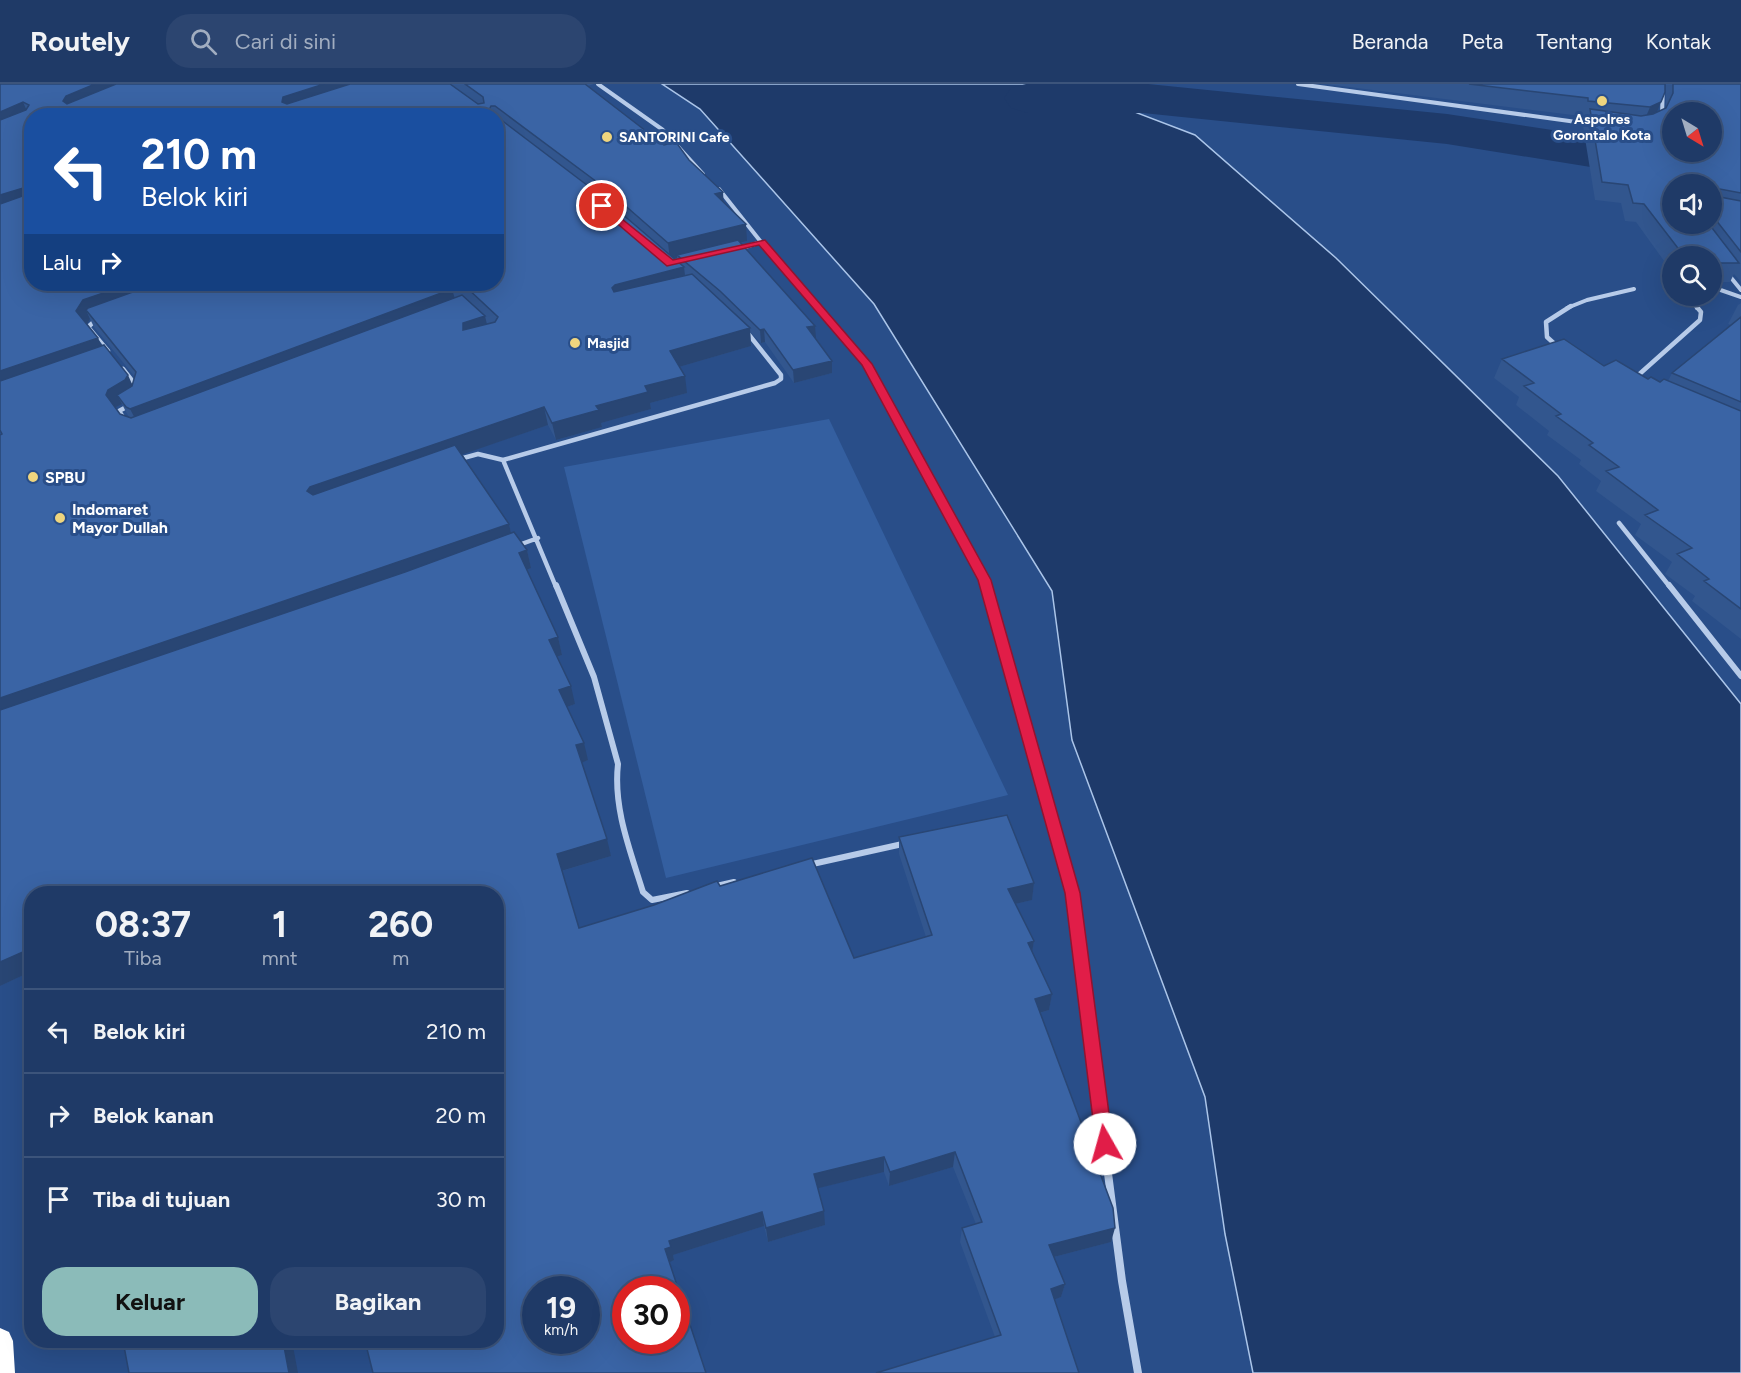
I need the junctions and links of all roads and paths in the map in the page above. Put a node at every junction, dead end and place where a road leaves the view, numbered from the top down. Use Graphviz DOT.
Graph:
graph roads {
  1 [pos="598,84"];
  2 [pos="1298,84"];
  3 [pos="1663,84"];
  4 [pos="1659,121"];
  5 [pos="1598,125"];
  6 [pos="704,175"];
  7 [pos="712,182"];
  8 [pos="762,242"];
  9 [pos="729,252"];
  10 [pos="1726,271"];
  11 [pos="1634,289"];
  12 [pos="1722,290"];
  13 [pos="1741,290"];
  14 [pos="1741,297"];
  15 [pos="1696,306"];
  16 [pos="102,317"];
  17 [pos="737,322"];
  18 [pos="1566,351"];
  19 [pos="114,357"];
  20 [pos="121,366"];
  21 [pos="1630,383"];
  22 [pos="141,392"];
  23 [pos="137,401"];
  24 [pos="132,429"];
  25 [pos="503,460"];
  26 [pos="452,462"];
  27 [pos="1618,523"];
  28 [pos="538,538"];
  29 [pos="507,550"];
  30 [pos="1741,676"];
  31 [pos="913,842"];
  32 [pos="798,868"];
  33 [pos="741,881"];
  34 [pos="706,888"];
  35 [pos="695,891"];
  36 [pos="0,1341"];
  37 [pos="2,1373"];
  38 [pos="1138,1373"];
  1 -- 6 [label="street"];
  2 -- 5 [label="street"];
  3 -- 4 [label="street"];
  7 -- 8 [label="street"];
  8 -- 9 [label="street"];
  8 -- 38 [label="street"];
  10 -- 13 [label="street"];
  11 -- 18 [label="street"];
  12 -- 14 [label="street"];
  15 -- 21 [label="street"];
  16 -- 19 [label="street"];
  17 -- 25 [label="street"];
  20 -- 22 [label="street"];
  23 -- 24 [label="street"];
  25 -- 26 [label="street"];
  25 -- 28 [label="street"];
  27 -- 30 [label="street"];
  28 -- 29 [label="street"];
  28 -- 35 [label="street"];
  31 -- 32 [label="street"];
  33 -- 34 [label="street"];
  36 -- 37 [label="highway"];
}
